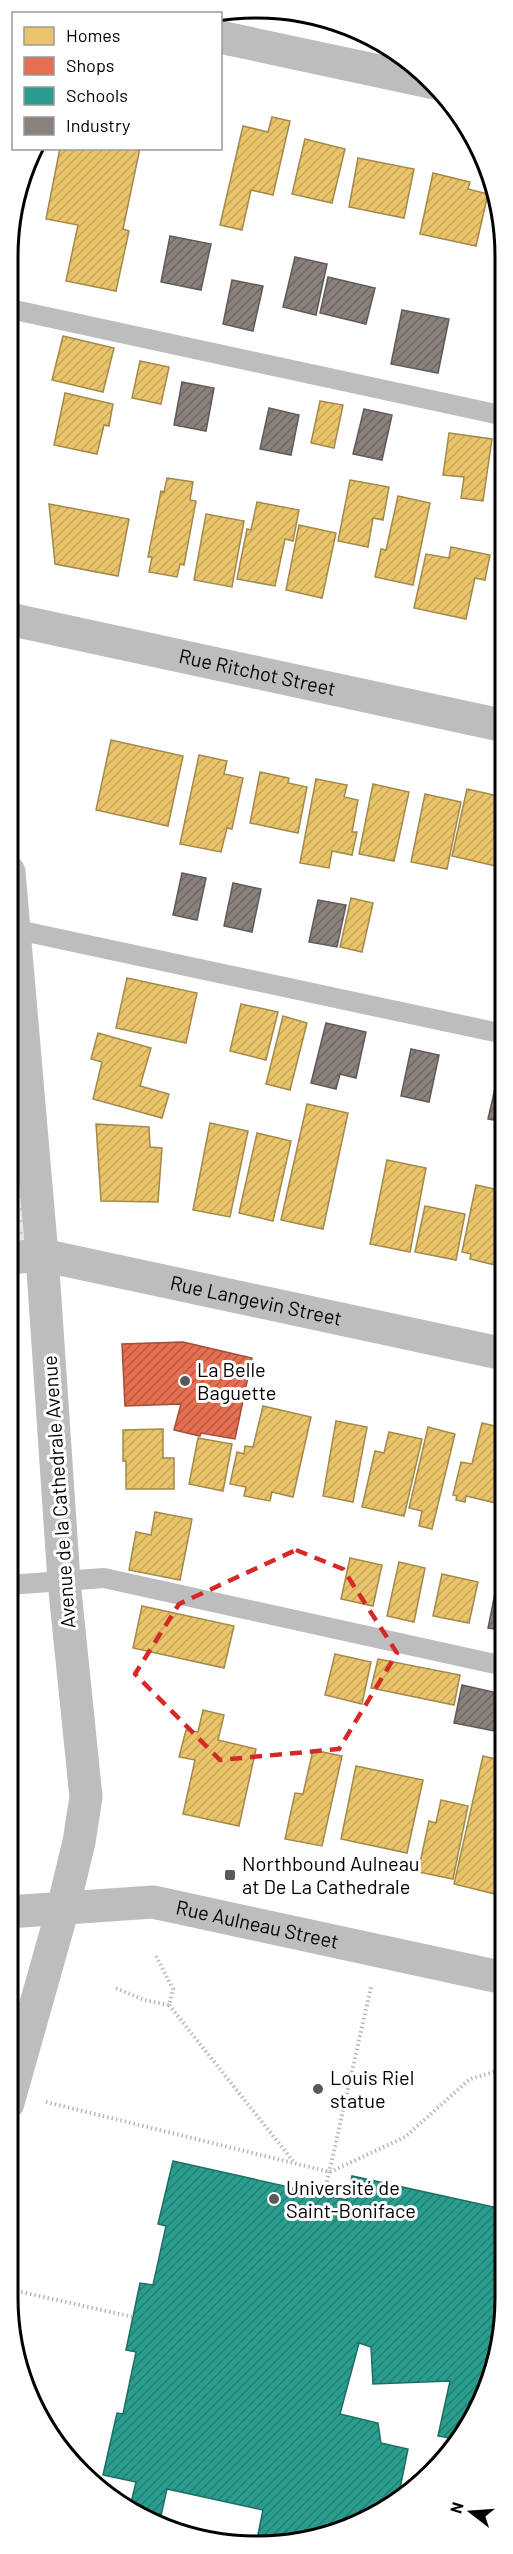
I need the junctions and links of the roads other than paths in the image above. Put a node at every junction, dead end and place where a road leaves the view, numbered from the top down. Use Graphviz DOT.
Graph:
graph roads {
  1 [pos="222,37"];
  2 [pos="416,79"];
  3 [pos="18,311"];
  4 [pos="495,414"];
  5 [pos="18,621"];
  6 [pos="495,724"];
  7 [pos="18,930"];
  8 [pos="18,985"];
  9 [pos="495,1032"];
  10 [pos="42,1255"];
  11 [pos="18,1257"];
  12 [pos="495,1352"];
  13 [pos="64,1581"];
  14 [pos="18,1584"];
  15 [pos="495,1664"];
  16 [pos="63,1908"];
  17 [pos="18,1911"];
  18 [pos="495,1976"];
  19 [pos="18,2066"];
  1 -- 2 [label="street"];
  3 -- 4 [label="lane"];
  5 -- 6 [label="street, Rue Ritchot Street"];
  7 -- 9 [label="lane"];
  8 -- 10 [label="street, Avenue de la Cathedrale Avenue"];
  10 -- 11 [label="street, Rue Langevin Street"];
  10 -- 12 [label="street, Rue Langevin Street"];
  10 -- 13 [label="street, Avenue de la Cathedrale Avenue"];
  13 -- 14 [label="lane"];
  13 -- 15 [label="lane"];
  13 -- 16 [label="street, Avenue de la Cathedrale Avenue"];
  16 -- 17 [label="street, Rue Aulneau Street"];
  16 -- 18 [label="street, Rue Aulneau Street"];
  16 -- 19 [label="street, Avenue de la Cathedrale Avenue"];
}
